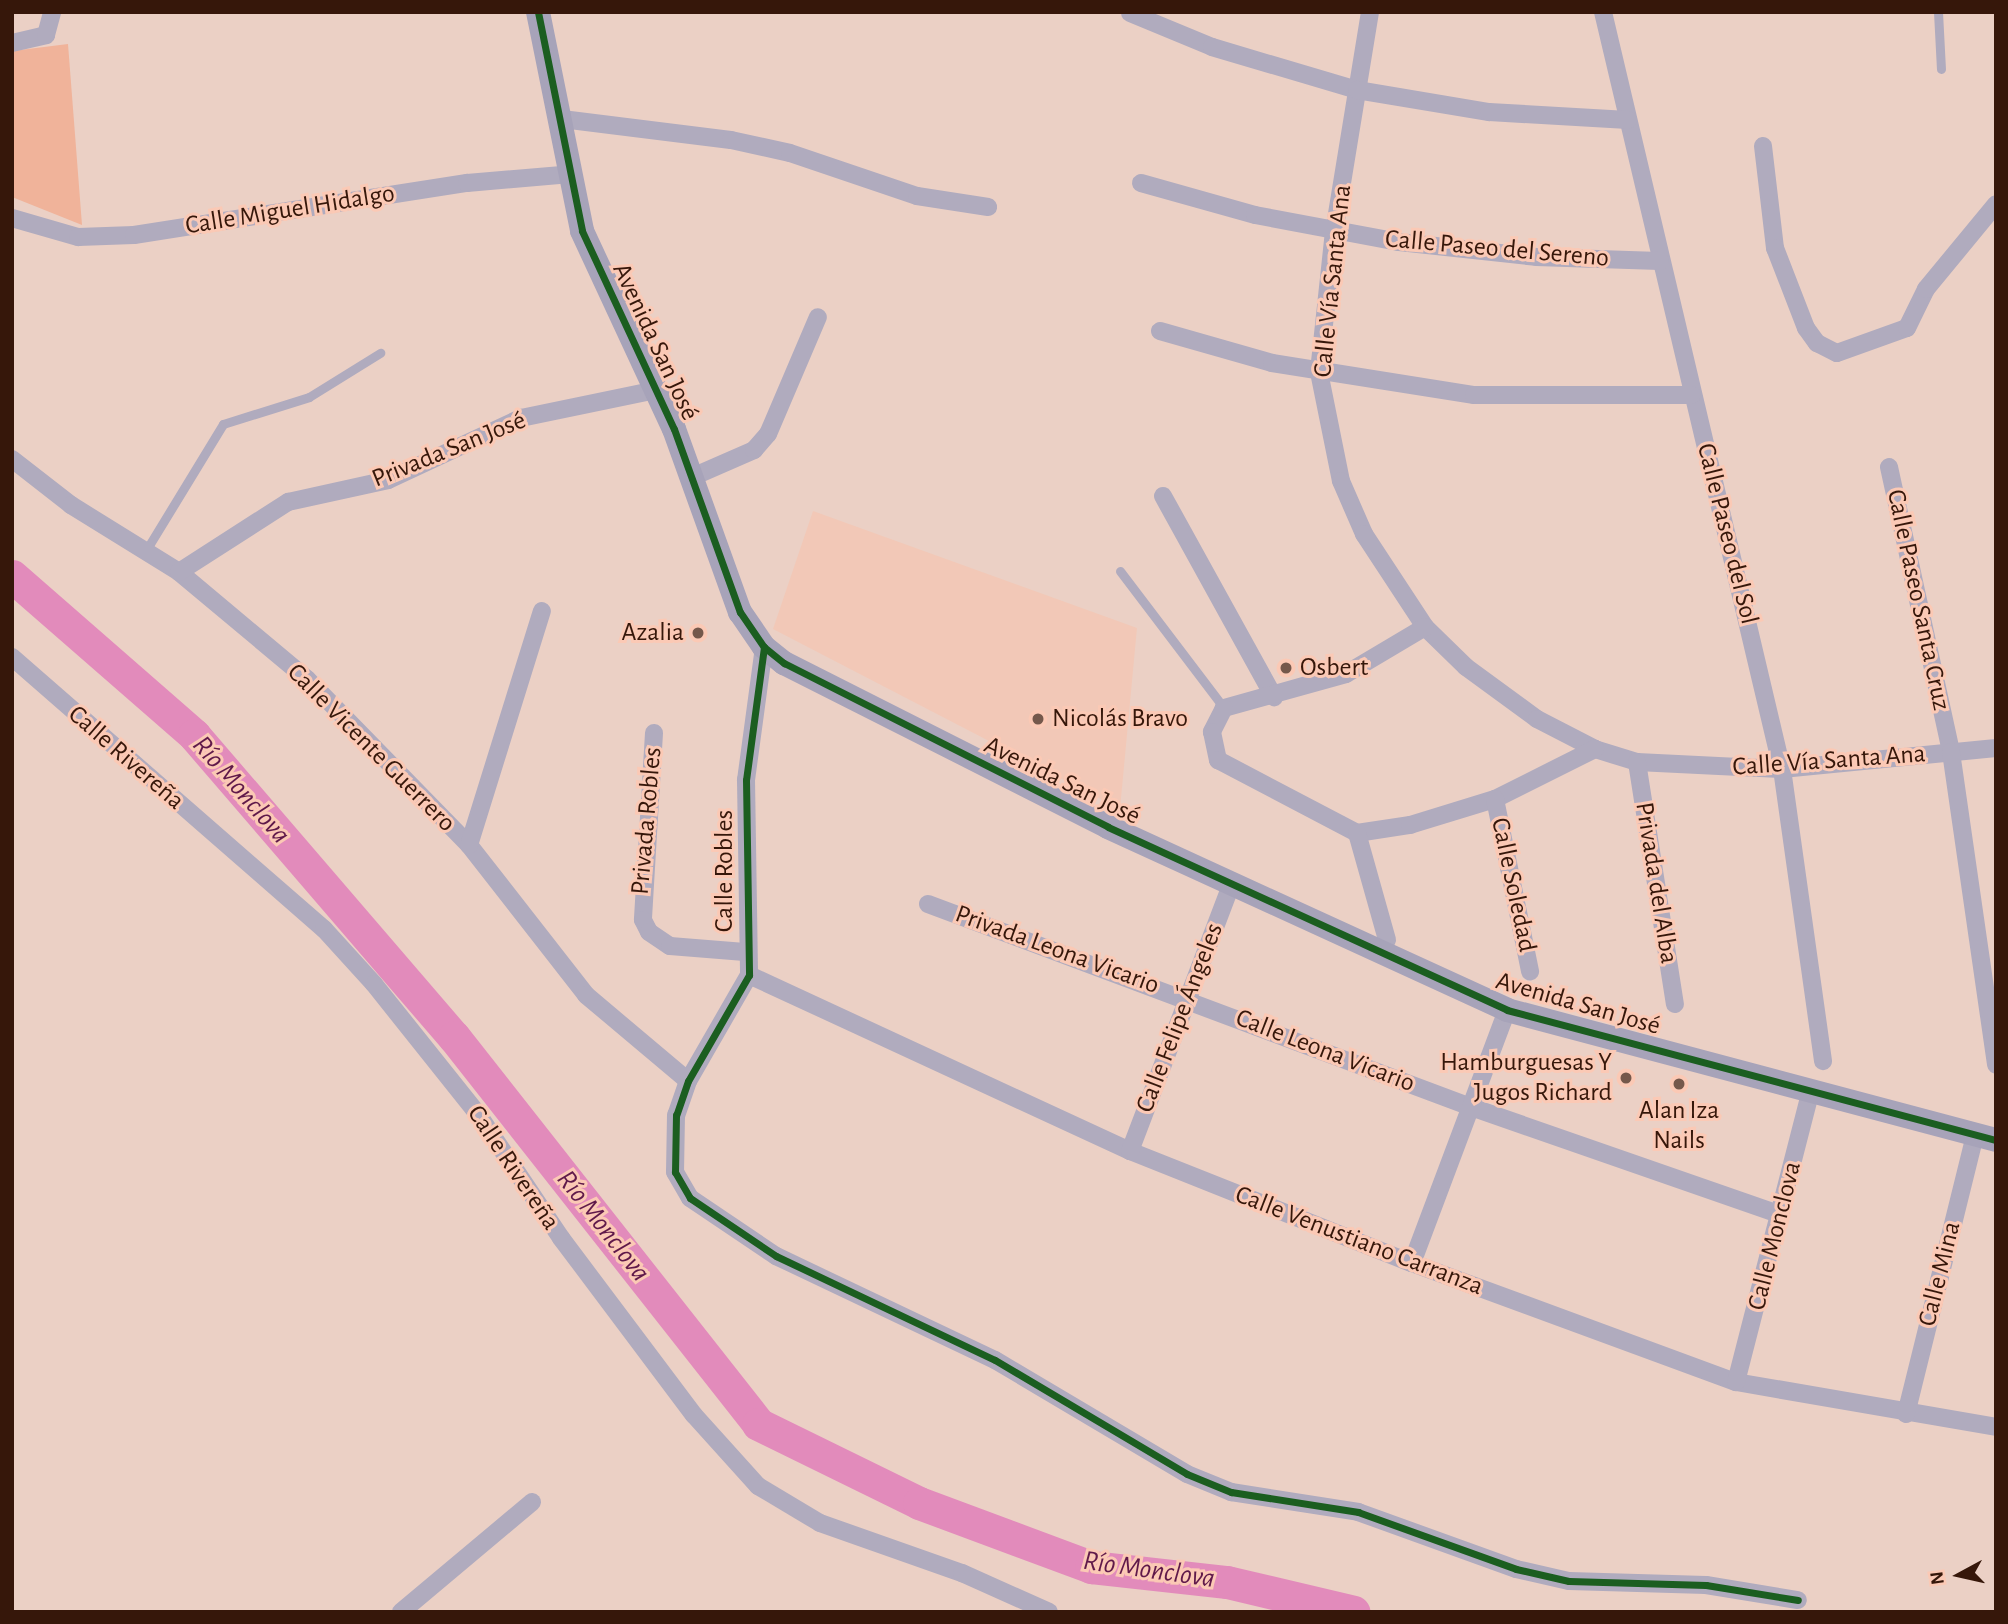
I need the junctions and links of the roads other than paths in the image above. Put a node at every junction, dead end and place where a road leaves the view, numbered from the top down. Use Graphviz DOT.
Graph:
graph roads {
  1 [pos="52,12"];
  2 [pos="538,12"];
  3 [pos="1370,12"];
  4 [pos="1603,12"];
  5 [pos="1938,12"];
  6 [pos="1130,13"];
  7 [pos="12,43"];
  8 [pos="1941,69"];
  9 [pos="1357,90"];
  10 [pos="562,119"];
  11 [pos="1628,120"];
  12 [pos="1763,146"];
  13 [pos="571,174"];
  14 [pos="1141,183"];
  15 [pos="1996,204"];
  16 [pos="988,207"];
  17 [pos="12,218"];
  18 [pos="1334,231"];
  19 [pos="1660,261"];
  20 [pos="818,317"];
  21 [pos="1160,331"];
  22 [pos="380,353"];
  23 [pos="1319,372"];
  24 [pos="656,390"];
  25 [pos="1692,396"];
  26 [pos="12,459"];
  27 [pos="1889,467"];
  28 [pos="690,478"];
  29 [pos="1163,496"];
  30 [pos="145,554"];
  31 [pos="1119,571"];
  32 [pos="179,572"];
  33 [pos="542,611"];
  34 [pos="1425,626"];
  35 [pos="764,647"];
  36 [pos="12,657"];
  37 [pos="1274,697"];
  38 [pos="1224,708"];
  39 [pos="654,733"];
  40 [pos="1996,748"];
  41 [pos="1595,749"];
  42 [pos="1951,752"];
  43 [pos="1637,762"];
  44 [pos="1782,769"];
  45 [pos="1495,799"];
  46 [pos="1357,833"];
  47 [pos="469,845"];
  48 [pos="1231,885"];
  49 [pos="928,904"];
  50 [pos="1387,940"];
  51 [pos="746,952"];
  52 [pos="1530,971"];
  53 [pos="749,975"];
  54 [pos="1187,997"];
  55 [pos="1675,1004"];
  56 [pos="1507,1010"];
  57 [pos="1823,1061"];
  58 [pos="1996,1065"];
  59 [pos="688,1081"];
  60 [pos="1811,1090"];
  61 [pos="1471,1107"];
  62 [pos="1985,1137"];
  63 [pos="1130,1151"];
  64 [pos="1781,1215"];
  65 [pos="1412,1263"];
  66 [pos="1737,1382"];
  67 [pos="1906,1414"];
  68 [pos="1996,1427"];
  69 [pos="532,1502"];
  70 [pos="1797,1600"];
  71 [pos="401,1612"];
  72 [pos="1049,1612"];
  1 -- 7 [label="street"];
  2 -- 10 [label="street, Avenida San José"];
  3 -- 9 [label="street, Calle Vía Santa Ana"];
  4 -- 11 [label="street, Calle Paseo del Sol"];
  5 -- 8 [label="lane"];
  6 -- 9 [label="street"];
  9 -- 11 [label="street"];
  9 -- 18 [label="street, Calle Vía Santa Ana"];
  10 -- 13 [label="street, Avenida San José"];
  10 -- 16 [label="street"];
  11 -- 19 [label="street, Calle Paseo del Sol"];
  12 -- 15 [label="street"];
  13 -- 17 [label="street, Calle Miguel Hidalgo"];
  13 -- 24 [label="street, Avenida San José"];
  14 -- 18 [label="street, Calle Paseo del Sereno"];
  18 -- 19 [label="street, Calle Paseo del Sereno"];
  18 -- 23 [label="street, Calle Vía Santa Ana"];
  19 -- 25 [label="street, Calle Paseo del Sol"];
  20 -- 28 [label="street"];
  21 -- 23 [label="street"];
  22 -- 30 [label="lane"];
  23 -- 25 [label="street"];
  23 -- 34 [label="street, Calle Vía Santa Ana"];
  24 -- 28 [label="street, Avenida San José"];
  24 -- 32 [label="street, Privada San José"];
  25 -- 44 [label="street, Calle Paseo del Sol"];
  26 -- 30 [label="street, Calle Vicente Guerrero"];
  27 -- 42 [label="street, Calle Paseo Santa Cruz"];
  28 -- 35 [label="street, Avenida San José"];
  29 -- 37 [label="street"];
  30 -- 32 [label="street, Calle Vicente Guerrero"];
  31 -- 38 [label="lane"];
  32 -- 47 [label="street, Calle Vicente Guerrero"];
  33 -- 47 [label="street"];
  34 -- 37 [label="street"];
  34 -- 41 [label="street, Calle Vía Santa Ana"];
  35 -- 48 [label="street, Avenida San José"];
  35 -- 51 [label="street, Calle Robles"];
  36 -- 72 [label="street, Calle Rivereña"];
  37 -- 38 [label="street"];
  38 -- 46 [label="street"];
  39 -- 51 [label="street, Privada Robles"];
  40 -- 42 [label="street, Calle Vía Santa Ana"];
  41 -- 43 [label="street, Calle Vía Santa Ana"];
  41 -- 45 [label="street"];
  42 -- 44 [label="street, Calle Vía Santa Ana"];
  42 -- 58 [label="street, Calle Paseo Santa Cruz"];
  43 -- 44 [label="street, Calle Vía Santa Ana"];
  43 -- 55 [label="street, Privada del Alba"];
  44 -- 57 [label="street, Calle Paseo del Sol"];
  45 -- 46 [label="street"];
  45 -- 52 [label="street, Calle Soledad"];
  46 -- 50 [label="street"];
  47 -- 59 [label="street, Calle Vicente Guerrero"];
  48 -- 54 [label="street, Calle Felipe Ángeles"];
  48 -- 56 [label="street, Avenida San José"];
  49 -- 54 [label="street, Privada Leona Vicario"];
  51 -- 53 [label="street, Calle Robles"];
  53 -- 59 [label="street"];
  53 -- 63 [label="street, Calle Venustiano Carranza"];
  54 -- 61 [label="street, Calle Leona Vicario"];
  54 -- 63 [label="street, Calle Felipe Ángeles"];
  56 -- 60 [label="street, Avenida San José"];
  56 -- 61 [label="street"];
  59 -- 70 [label="street"];
  60 -- 62 [label="street, Avenida San José"];
  60 -- 64 [label="street, Calle Monclova"];
  61 -- 64 [label="street, Calle Leona Vicario"];
  61 -- 65 [label="street"];
  62 -- 67 [label="street, Calle Mina"];
  63 -- 65 [label="street, Calle Venustiano Carranza"];
  64 -- 66 [label="street, Calle Monclova"];
  65 -- 66 [label="street, Calle Venustiano Carranza"];
  66 -- 67 [label="street, Calle Venustiano Carranza"];
  67 -- 68 [label="street, Calle Venustiano Carranza"];
  69 -- 71 [label="street"];
}
